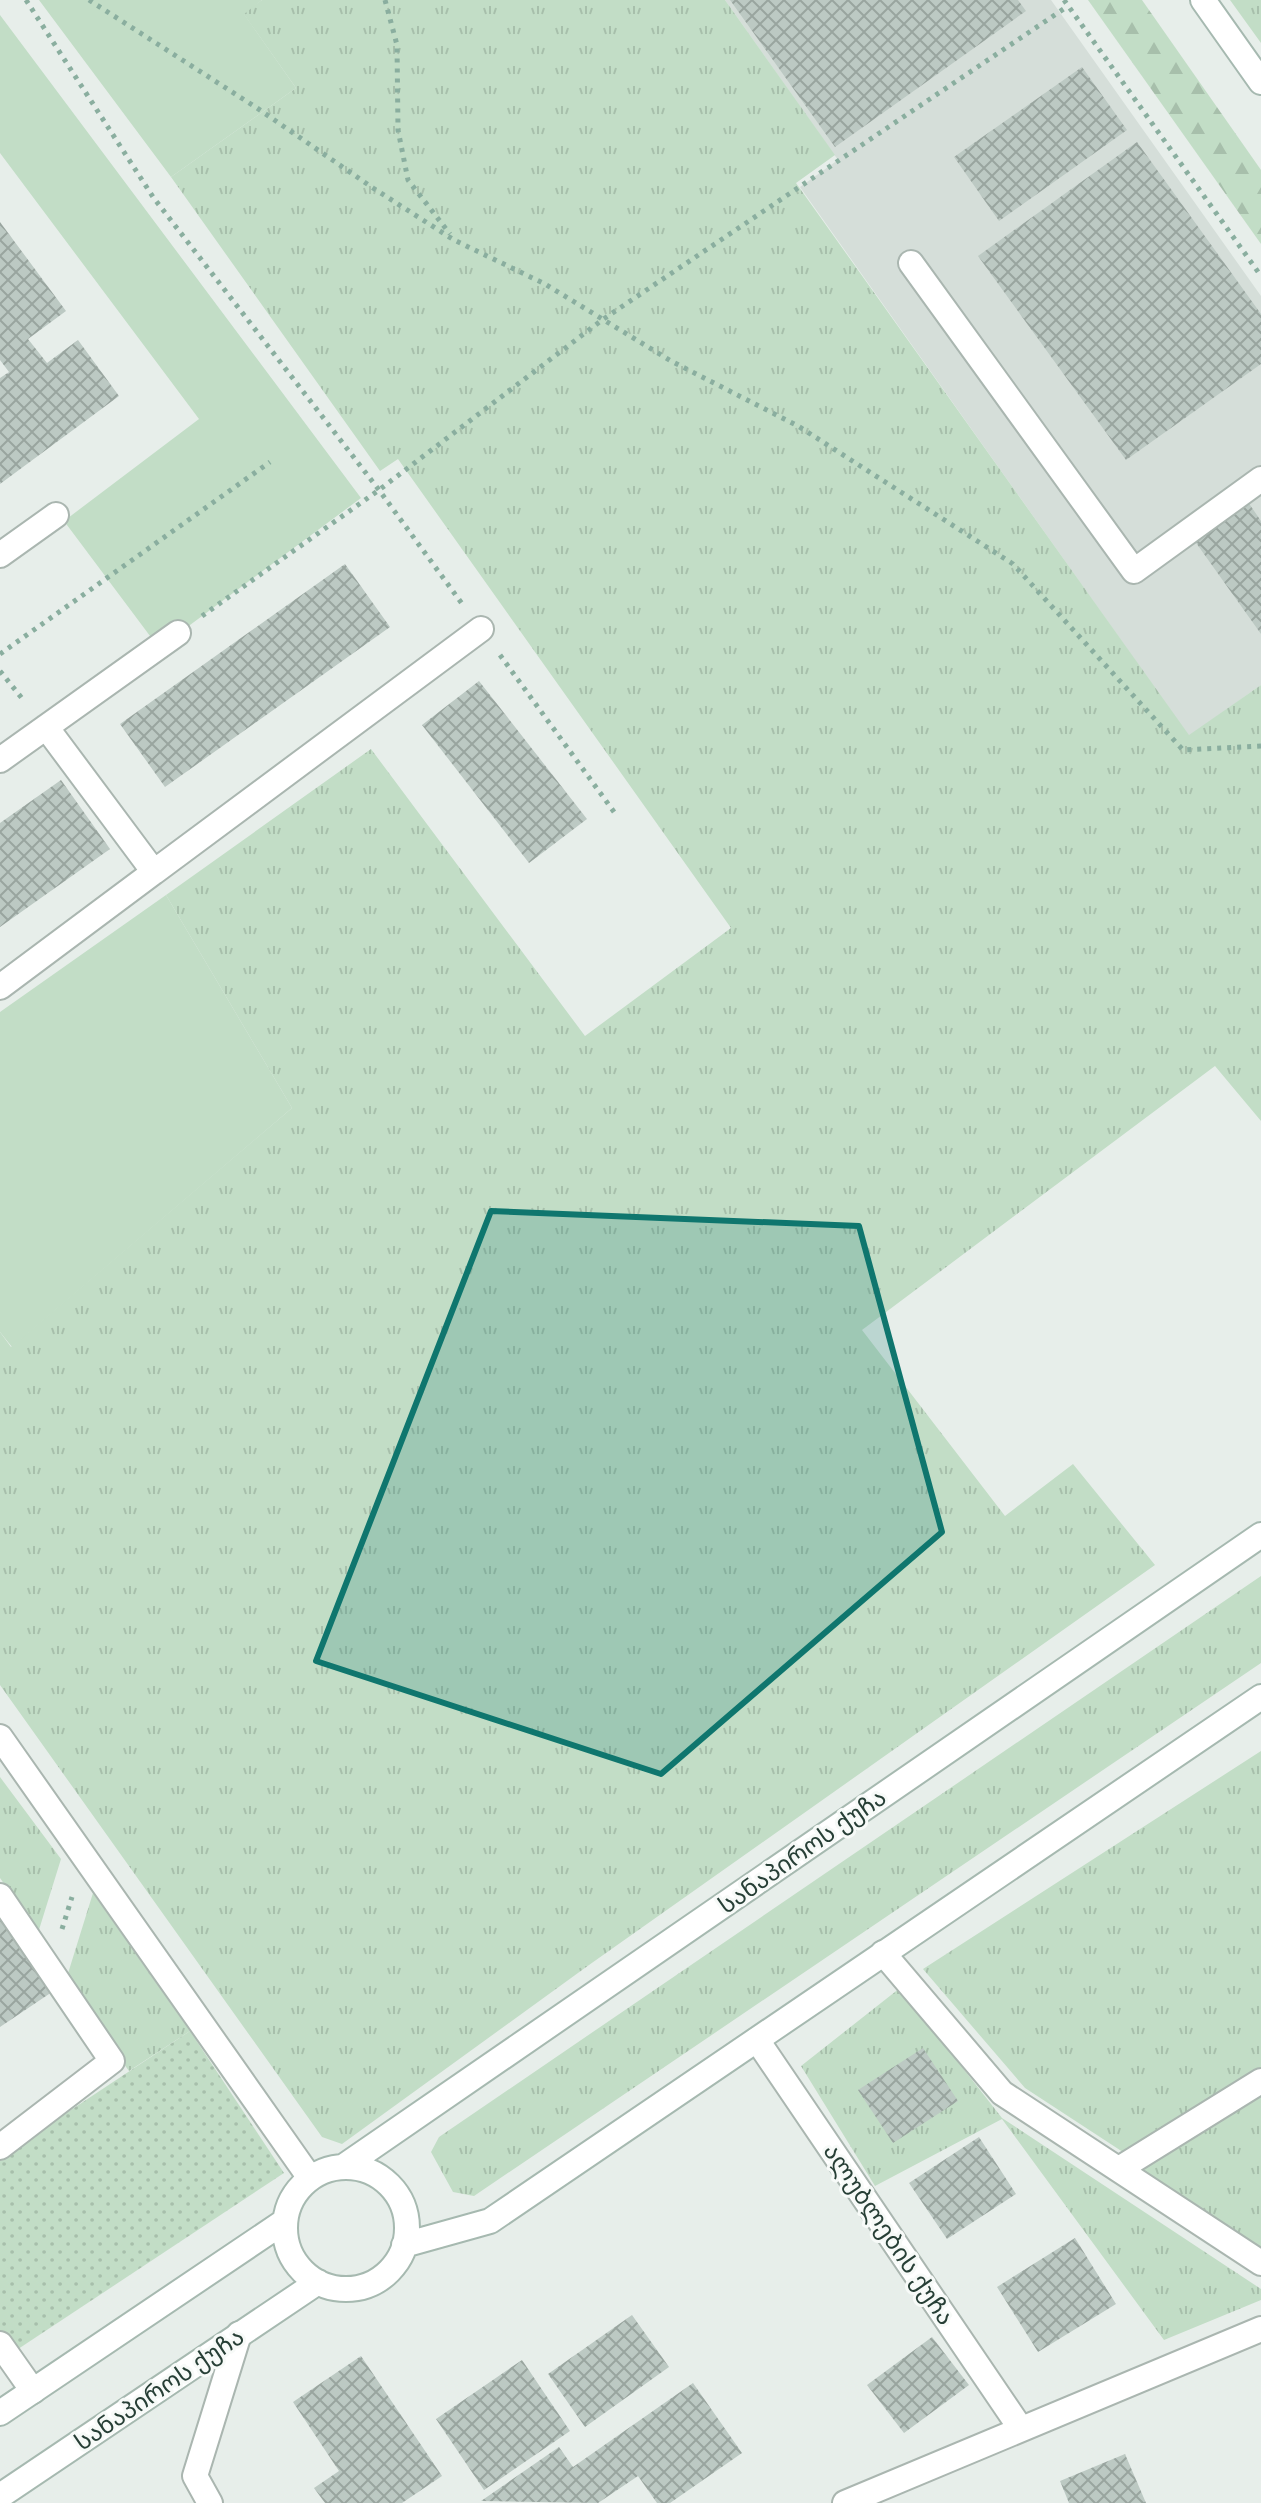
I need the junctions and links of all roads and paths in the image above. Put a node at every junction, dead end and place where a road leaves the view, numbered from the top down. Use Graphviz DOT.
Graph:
graph roads {
  1 [pos="26,0"];
  2 [pos="89,0"];
  3 [pos="385,0"];
  4 [pos="1203,0"];
  5 [pos="1066,3"];
  6 [pos="1261,82"];
  7 [pos="454,240"];
  8 [pos="911,263"];
  9 [pos="1261,276"];
  10 [pos="602,320"];
  11 [pos="270,462"];
  12 [pos="1261,479"];
  13 [pos="379,490"];
  14 [pos="56,515"];
  15 [pos="0,555"];
  16 [pos="481,629"];
  17 [pos="178,633"];
  18 [pos="0,654"];
  19 [pos="46,727"];
  20 [pos="1261,746"];
  21 [pos="0,760"];
  22 [pos="617,816"];
  23 [pos="154,872"];
  24 [pos="0,987"];
  25 [pos="1261,1535"];
  26 [pos="1261,1697"];
  27 [pos="0,1737"];
  28 [pos="84,1856"];
  29 [pos="0,1896"];
  30 [pos="883,1953"];
  31 [pos="49,1968"];
  32 [pos="757,2040"];
  33 [pos="1261,2081"];
  34 [pos="0,2147"];
  35 [pos="343,2167"];
  36 [pos="1119,2169"];
  37 [pos="310,2178"];
  38 [pos="285,2221"];
  39 [pos="404,2245"];
  40 [pos="1261,2263"];
  41 [pos="318,2282"];
  42 [pos="1261,2329"];
  43 [pos="239,2334"];
  44 [pos="0,2344"];
  45 [pos="33,2391"];
  46 [pos="0,2413"];
  47 [pos="1021,2429"];
  48 [pos="0,2496"];
  49 [pos="210,2503"];
  50 [pos="845,2503"];
  1 -- 13 [label="path"];
  2 -- 7 [label="path"];
  3 -- 7 [label="path"];
  4 -- 6 [label="main road"];
  5 -- 9 [label="path"];
  5 -- 10 [label="path"];
  7 -- 10 [label="path"];
  8 -- 12 [label="main road"];
  10 -- 13 [label="path"];
  10 -- 20 [label="path"];
  11 -- 18 [label="path"];
  13 -- 16 [label="path"];
  13 -- 17 [label="path"];
  14 -- 15 [label="main road"];
  16 -- 22 [label="path"];
  16 -- 23 [label="main road"];
  17 -- 19 [label="main road"];
  19 -- 21 [label="main road"];
  19 -- 23 [label="main road"];
  23 -- 24 [label="main road"];
  25 -- 35 [label="main road, სანაპიროს ქუჩა"];
  26 -- 30 [label="main road"];
  27 -- 28 [label="main road"];
  28 -- 31 [label="path"];
  28 -- 37 [label="main road"];
  29 -- 31 [label="main road"];
  30 -- 32 [label="main road"];
  30 -- 36 [label="main road"];
  31 -- 34 [label="main road"];
  32 -- 39 [label="main road"];
  32 -- 47 [label="main road, ალუბლების ქუჩა"];
  33 -- 36 [label="main road"];
  35 -- 37 [label="main road"];
  35 -- 39 [label="main road"];
  36 -- 40 [label="main road"];
  37 -- 38 [label="main road"];
  38 -- 41 [label="main road"];
  38 -- 45 [label="main road"];
  39 -- 41 [label="main road"];
  41 -- 43 [label="main road, სანაპიროს ქუჩა"];
  42 -- 47 [label="main road"];
  43 -- 48 [label="main road, სანაპიროს ქუჩა"];
  43 -- 49 [label="main road"];
  44 -- 45 [label="main road"];
  45 -- 46 [label="main road"];
  47 -- 50 [label="main road"];
}
